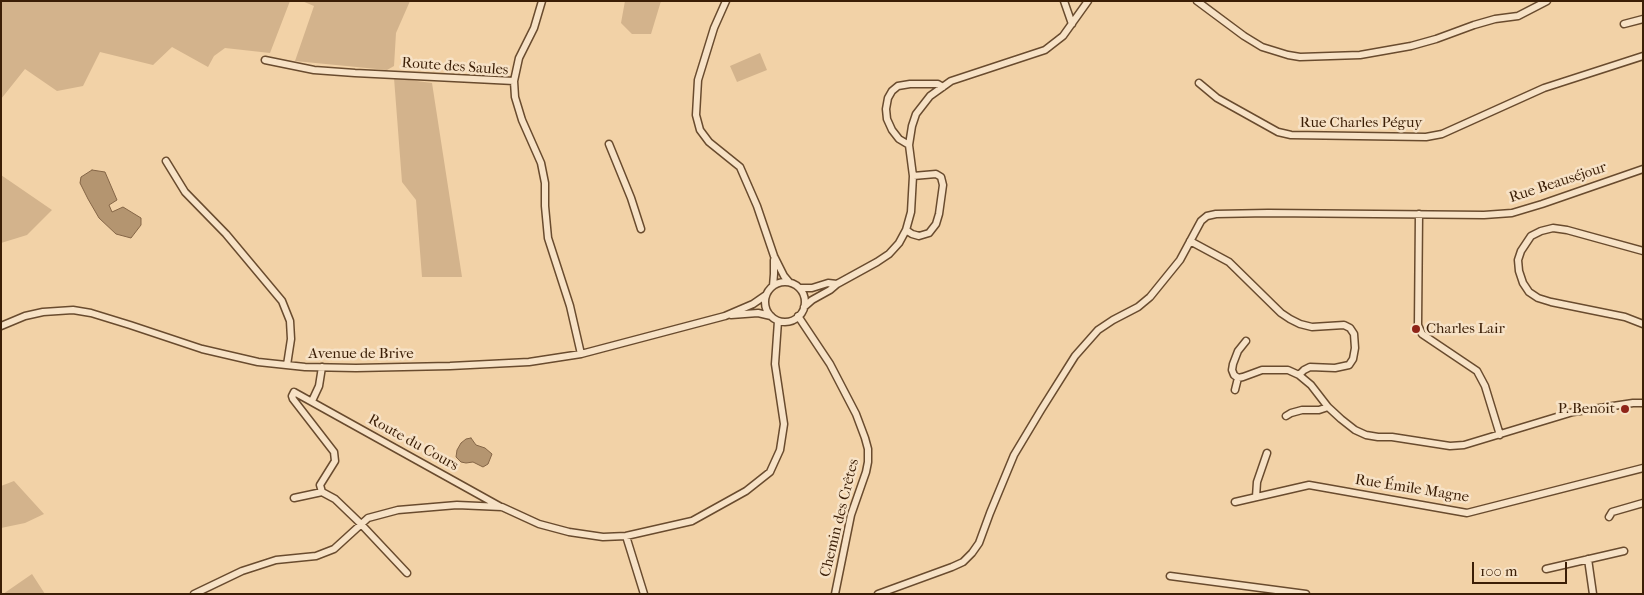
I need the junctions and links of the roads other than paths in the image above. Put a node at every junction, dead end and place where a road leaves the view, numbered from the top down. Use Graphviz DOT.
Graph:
graph roads {
  1 [pos="542,1"];
  2 [pos="726,1"];
  3 [pos="1064,1"];
  4 [pos="1088,1"];
  5 [pos="1197,1"];
  6 [pos="1547,1"];
  7 [pos="1643,19"];
  8 [pos="1072,24"];
  9 [pos="1624,24"];
  10 [pos="1643,56"];
  11 [pos="265,60"];
  12 [pos="514,81"];
  13 [pos="1199,83"];
  14 [pos="943,87"];
  15 [pos="609,144"];
  16 [pos="908,145"];
  17 [pos="166,161"];
  18 [pos="1643,169"];
  19 [pos="913,176"];
  20 [pos="1420,214"];
  21 [pos="641,229"];
  22 [pos="906,230"];
  23 [pos="1190,241"];
  24 [pos="1643,251"];
  25 [pos="774,256"];
  26 [pos="789,282"];
  27 [pos="837,284"];
  28 [pos="773,286"];
  29 [pos="800,288"];
  30 [pos="766,295"];
  31 [pos="804,307"];
  32 [pos="725,316"];
  33 [pos="771,316"];
  34 [pos="798,316"];
  35 [pos="778,321"];
  36 [pos="1643,324"];
  37 [pos="1,326"];
  38 [pos="1246,341"];
  39 [pos="581,354"];
  40 [pos="287,365"];
  41 [pos="322,367"];
  42 [pos="1299,375"];
  43 [pos="1238,378"];
  44 [pos="1235,390"];
  45 [pos="312,401"];
  46 [pos="1643,403"];
  47 [pos="1328,407"];
  48 [pos="1286,416"];
  49 [pos="1500,435"];
  50 [pos="1267,453"];
  51 [pos="1643,468"];
  52 [pos="322,492"];
  53 [pos="1256,497"];
  54 [pos="294,498"];
  55 [pos="1235,502"];
  56 [pos="1643,503"];
  57 [pos="502,508"];
  58 [pos="1609,517"];
  59 [pos="360,523"];
  60 [pos="626,536"];
  61 [pos="1624,551"];
  62 [pos="1588,559"];
  63 [pos="1546,569"];
  64 [pos="407,573"];
  65 [pos="1170,576"];
  66 [pos="194,594"];
  67 [pos="644,594"];
  68 [pos="834,594"];
  69 [pos="878,594"];
  70 [pos="1306,594"];
  71 [pos="1593,594"];
  1 -- 12 [label="street"];
  2 -- 25 [label="street"];
  3 -- 8 [label="street"];
  4 -- 8 [label="street"];
  5 -- 6 [label="street"];
  7 -- 9 [label="street"];
  8 -- 14 [label="street"];
  10 -- 13 [label="street, Rue Charles Péguy"];
  11 -- 12 [label="street, Route des Saules"];
  12 -- 39 [label="street, Route des Saules"];
  14 -- 16 [label="street"];
  14 -- 16 [label="street"];
  15 -- 21 [label="street"];
  16 -- 19 [label="street"];
  17 -- 40 [label="street"];
  18 -- 20 [label="street, Rue Beauséjour"];
  19 -- 22 [label="street"];
  19 -- 22 [label="street"];
  20 -- 23 [label="street, Rue Beauséjour"];
  20 -- 49 [label="street"];
  22 -- 27 [label="street"];
  23 -- 42 [label="street"];
  23 -- 69 [label="street, Rue Beauséjour"];
  24 -- 36 [label="street"];
  25 -- 26 [label="street"];
  25 -- 28 [label="street"];
  26 -- 28 [label="street"];
  26 -- 29 [label="street"];
  27 -- 29 [label="street"];
  27 -- 31 [label="street"];
  28 -- 30 [label="street"];
  29 -- 31 [label="street"];
  30 -- 32 [label="street"];
  30 -- 33 [label="street"];
  31 -- 34 [label="street"];
  32 -- 33 [label="street"];
  32 -- 39 [label="street, Avenue de Brive"];
  33 -- 35 [label="street"];
  34 -- 35 [label="street"];
  34 -- 68 [label="street, Chemin des Crêtes"];
  35 -- 60 [label="street, Route du Cours"];
  37 -- 40 [label="street, Avenue de Brive"];
  38 -- 43 [label="street"];
  39 -- 41 [label="street, Avenue de Brive"];
  40 -- 41 [label="street, Avenue de Brive"];
  41 -- 45 [label="street"];
  42 -- 43 [label="street"];
  42 -- 47 [label="street"];
  43 -- 44 [label="street"];
  45 -- 52 [label="street, Route du Cours"];
  45 -- 57 [label="street, Route du Cours"];
  46 -- 49 [label="street"];
  47 -- 48 [label="street"];
  47 -- 49 [label="street"];
  50 -- 53 [label="street"];
  51 -- 53 [label="street, Rue Émile Magne"];
  52 -- 54 [label="street"];
  52 -- 59 [label="street"];
  53 -- 55 [label="street, Rue Émile Magne"];
  56 -- 58 [label="street"];
  57 -- 59 [label="street, Route du Cours"];
  57 -- 60 [label="street, Route du Cours"];
  59 -- 64 [label="street"];
  59 -- 66 [label="street"];
  60 -- 67 [label="street"];
  61 -- 62 [label="street"];
  62 -- 63 [label="street"];
  62 -- 71 [label="street"];
  65 -- 70 [label="street"];
}
